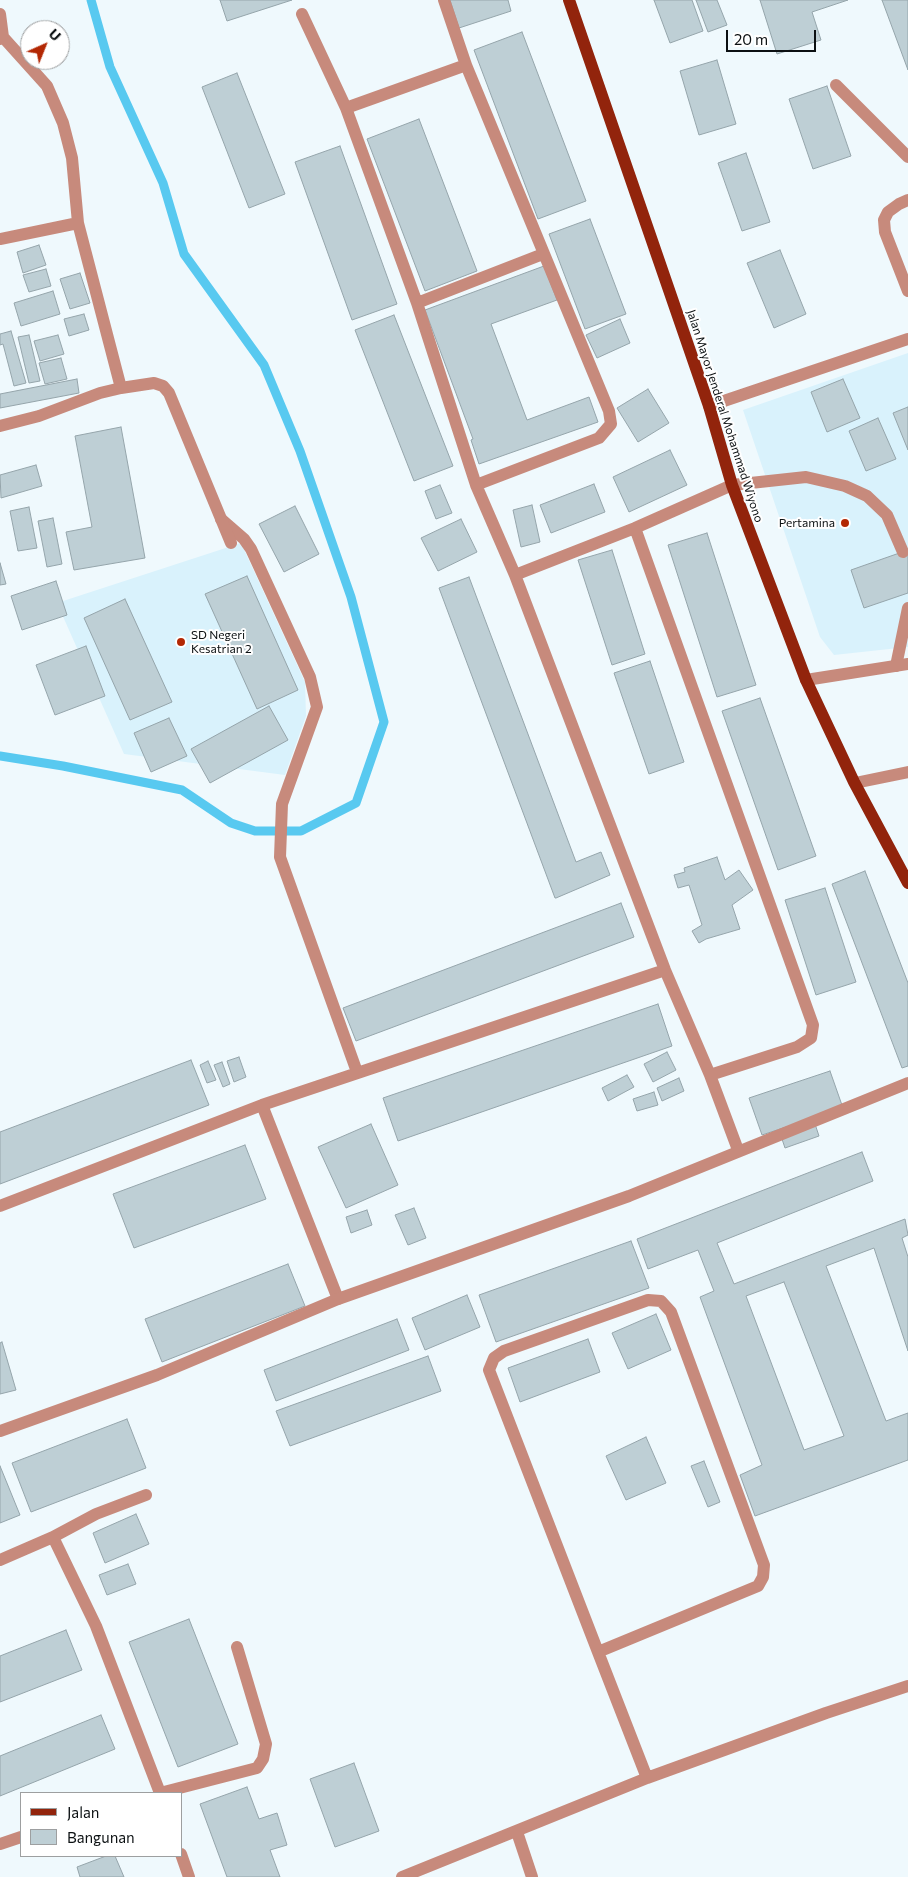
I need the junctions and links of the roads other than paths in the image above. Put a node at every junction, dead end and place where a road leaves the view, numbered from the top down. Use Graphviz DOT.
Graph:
graph roads {
  1 [pos="444,0"];
  2 [pos="569,0"];
  3 [pos="0,14"];
  4 [pos="302,14"];
  5 [pos="2,38"];
  6 [pos="466,64"];
  7 [pos="836,85"];
  8 [pos="346,108"];
  9 [pos="908,157"];
  10 [pos="908,200"];
  11 [pos="78,223"];
  12 [pos="0,238"];
  13 [pos="543,254"];
  14 [pos="908,291"];
  15 [pos="417,304"];
  16 [pos="908,339"];
  17 [pos="121,388"];
  18 [pos="708,406"];
  19 [pos="0,426"];
  20 [pos="476,485"];
  21 [pos="732,485"];
  22 [pos="221,520"];
  23 [pos="634,528"];
  24 [pos="231,543"];
  25 [pos="903,552"];
  26 [pos="514,575"];
  27 [pos="908,608"];
  28 [pos="902,665"];
  29 [pos="806,680"];
  30 [pos="908,772"];
  31 [pos="855,783"];
  32 [pos="908,883"];
  33 [pos="665,970"];
  34 [pos="357,1072"];
  35 [pos="710,1075"];
  36 [pos="908,1082"];
  37 [pos="262,1105"];
  38 [pos="738,1150"];
  39 [pos="0,1206"];
  40 [pos="338,1299"];
  41 [pos="0,1431"];
  42 [pos="146,1495"];
  43 [pos="53,1537"];
  44 [pos="0,1560"];
  45 [pos="237,1646"];
  46 [pos="598,1652"];
  47 [pos="908,1686"];
  48 [pos="647,1778"];
  49 [pos="160,1792"];
  50 [pos="164,1792"];
  51 [pos="517,1832"];
  52 [pos="20,1837"];
  53 [pos="0,1844"];
  54 [pos="182,1857"];
  55 [pos="190,1877"];
  56 [pos="402,1877"];
  57 [pos="532,1877"];
  1 -- 6 [label="street"];
  2 -- 18 [label="main road, Jalan Mayor Jenderal Mohammad Wiyono"];
  3 -- 5 [label="street"];
  4 -- 8 [label="street"];
  5 -- 11 [label="street"];
  6 -- 8 [label="street"];
  6 -- 13 [label="street"];
  7 -- 9 [label="street"];
  8 -- 15 [label="street"];
  10 -- 14 [label="street"];
  11 -- 12 [label="street"];
  11 -- 17 [label="street"];
  13 -- 15 [label="street"];
  13 -- 20 [label="street"];
  15 -- 20 [label="street"];
  16 -- 18 [label="street"];
  17 -- 19 [label="street"];
  17 -- 22 [label="street"];
  18 -- 21 [label="main road, Jalan Mayor Jenderal Mohammad Wiyono"];
  20 -- 26 [label="street"];
  21 -- 23 [label="street"];
  21 -- 25 [label="street"];
  21 -- 29 [label="main road, Jalan Mayor Jenderal Mohammad Wiyono"];
  22 -- 24 [label="street"];
  22 -- 34 [label="street"];
  23 -- 26 [label="street"];
  23 -- 35 [label="street"];
  26 -- 33 [label="street"];
  27 -- 28 [label="street"];
  28 -- 29 [label="street"];
  29 -- 31 [label="main road, Jalan Mayor Jenderal Mohammad Wiyono"];
  30 -- 31 [label="street"];
  31 -- 32 [label="main road, Jalan Mayor Jenderal Mohammad Wiyono"];
  33 -- 34 [label="street"];
  33 -- 35 [label="street"];
  34 -- 37 [label="street"];
  35 -- 38 [label="street"];
  36 -- 38 [label="street"];
  37 -- 39 [label="street"];
  37 -- 40 [label="street"];
  38 -- 40 [label="street"];
  40 -- 41 [label="street"];
  42 -- 43 [label="street"];
  43 -- 44 [label="street"];
  43 -- 49 [label="street"];
  45 -- 50 [label="street"];
  46 -- 46 [label="street"];
  46 -- 48 [label="street"];
  47 -- 48 [label="street"];
  48 -- 51 [label="street"];
  51 -- 56 [label="street"];
  51 -- 57 [label="street"];
  52 -- 53 [label="street"];
  54 -- 55 [label="street"];
}
